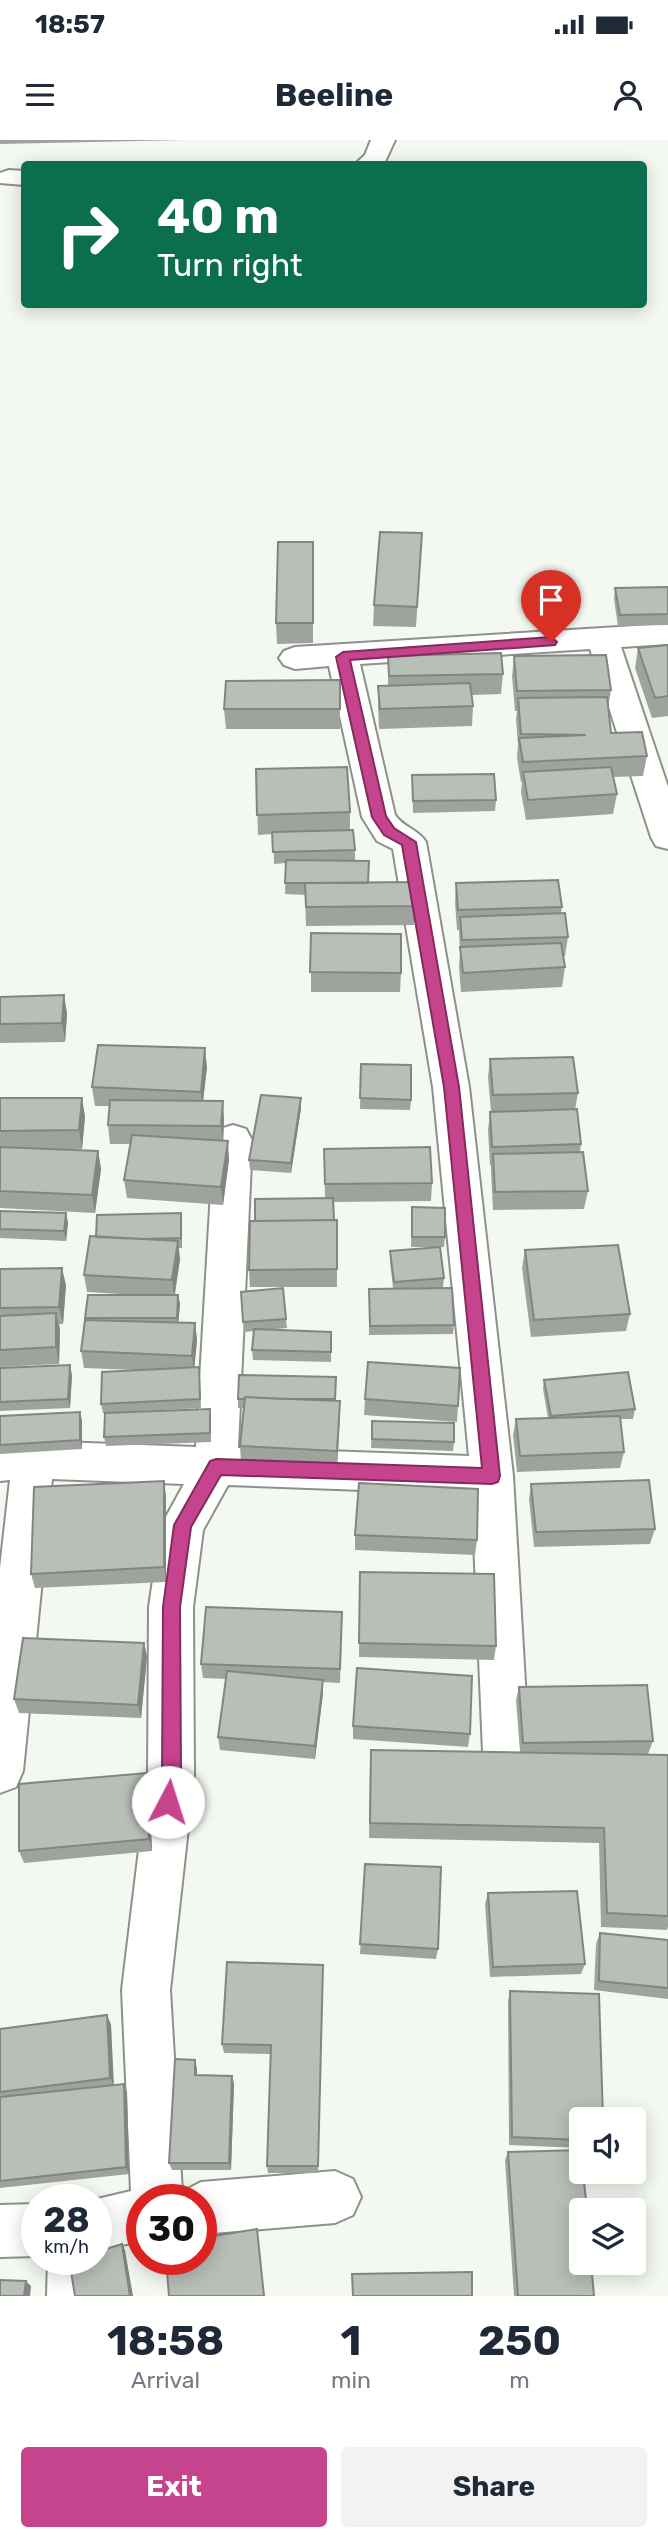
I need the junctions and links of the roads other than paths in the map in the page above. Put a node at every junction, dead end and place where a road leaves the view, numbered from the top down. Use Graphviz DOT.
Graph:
graph roads {
  1 [pos="383,140"];
  2 [pos="372,161"];
  3 [pos="668,634"];
  4 [pos="603,638"];
  5 [pos="343,657"];
  6 [pos="295,658"];
  7 [pos="668,837"];
  8 [pos="233,1140"];
  9 [pos="17,1461"];
  10 [pos="216,1467"];
  11 [pos="492,1476"];
  12 [pos="506,1752"];
  13 [pos="0,1772"];
  14 [pos="156,2184"];
  15 [pos="335,2197"];
  16 [pos="217,2207"];
  17 [pos="21,2230"];
  18 [pos="0,2231"];
  19 [pos="74,2275"];
  20 [pos="74,2296"];
  1 -- 2 [label="street"];
  3 -- 4 [label="street"];
  4 -- 5 [label="street"];
  4 -- 7 [label="street"];
  5 -- 6 [label="street"];
  5 -- 11 [label="street"];
  8 -- 10 [label="street"];
  9 -- 10 [label="street"];
  9 -- 13 [label="street"];
  10 -- 11 [label="street"];
  10 -- 14 [label="street"];
  11 -- 12 [label="street"];
  15 -- 16 [label="street"];
  17 -- 18 [label="street"];
  19 -- 20 [label="street"];
}
